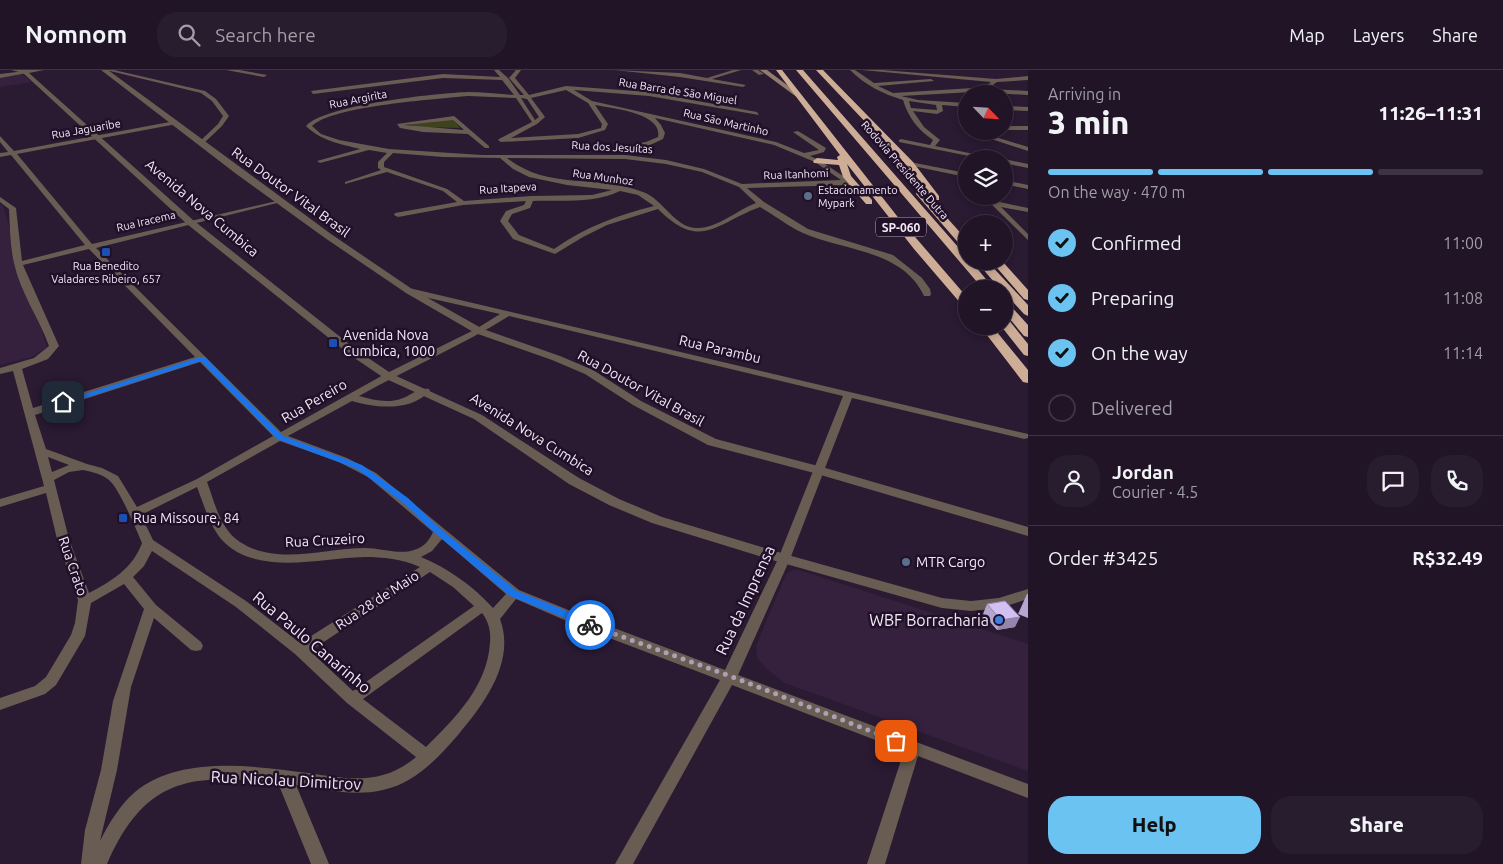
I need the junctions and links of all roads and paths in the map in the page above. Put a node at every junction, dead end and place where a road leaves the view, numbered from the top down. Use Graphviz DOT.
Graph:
graph roads {
  1 [pos="40,70"];
  2 [pos="106,70"];
  3 [pos="228,70"];
  4 [pos="519,70"];
  5 [pos="616,70"];
  6 [pos="739,70"];
  7 [pos="754,70"];
  8 [pos="778,70"];
  9 [pos="790,70"];
  10 [pos="799,70"];
  11 [pos="809,70"];
  12 [pos="819,70"];
  13 [pos="852,70"];
  14 [pos="864,70"];
  15 [pos="11,72"];
  16 [pos="25,72"];
  17 [pos="498,72"];
  18 [pos="762,72"];
  19 [pos="264,75"];
  20 [pos="0,76"];
  21 [pos="490,78"];
  22 [pos="955,78"];
  23 [pos="1028,78"];
  24 [pos="707,79"];
  25 [pos="506,80"];
  26 [pos="996,81"];
  27 [pos="743,85"];
  28 [pos="871,85"];
  29 [pos="990,85"];
  30 [pos="566,88"];
  31 [pos="958,91"];
  32 [pos="312,92"];
  33 [pos="1013,92"];
  34 [pos="1028,93"];
  35 [pos="890,95"];
  36 [pos="517,96"];
  37 [pos="527,96"];
  38 [pos="800,97"];
  39 [pos="906,100"];
  40 [pos="590,102"];
  41 [pos="939,103"];
  42 [pos="958,104"];
  43 [pos="1013,108"];
  44 [pos="908,109"];
  45 [pos="1028,109"];
  46 [pos="757,114"];
  47 [pos="648,115"];
  48 [pos="672,120"];
  49 [pos="856,122"];
  50 [pos="175,123"];
  51 [pos="535,123"];
  52 [pos="659,126"];
  53 [pos="874,127"];
  54 [pos="1013,128"];
  55 [pos="1028,128"];
  56 [pos="468,132"];
  57 [pos="796,132"];
  58 [pos="509,136"];
  59 [pos="96,137"];
  60 [pos="0,138"];
  61 [pos="518,139"];
  62 [pos="501,140"];
  63 [pos="1000,140"];
  64 [pos="901,141"];
  65 [pos="201,143"];
  66 [pos="932,146"];
  67 [pos="369,148"];
  68 [pos="628,148"];
  69 [pos="838,148"];
  70 [pos="1028,149"];
  71 [pos="958,151"];
  72 [pos="391,152"];
  73 [pos="12,153"];
  74 [pos="483,153"];
  75 [pos="607,154"];
  76 [pos="0,155"];
  77 [pos="805,155"];
  78 [pos="499,156"];
  79 [pos="625,156"];
  80 [pos="320,161"];
  81 [pos="817,161"];
  82 [pos="843,161"];
  83 [pos="1013,163"];
  84 [pos="910,164"];
  85 [pos="1028,166"];
  86 [pos="386,171"];
  87 [pos="958,173"];
  88 [pos="851,182"];
  89 [pos="347,183"];
  90 [pos="1013,184"];
  91 [pos="741,186"];
  92 [pos="1028,187"];
  93 [pos="620,189"];
  94 [pos="531,198"];
  95 [pos="0,199"];
  96 [pos="279,201"];
  97 [pos="463,203"];
  98 [pos="760,204"];
  99 [pos="995,205"];
  100 [pos="1003,205"];
  101 [pos="659,207"];
  102 [pos="1028,210"];
  103 [pos="398,214"];
  104 [pos="953,215"];
  105 [pos="190,222"];
  106 [pos="958,236"];
  107 [pos="1028,237"];
  108 [pos="90,246"];
  109 [pos="18,264"];
  110 [pos="989,270"];
  111 [pos="1004,270"];
  112 [pos="968,280"];
  113 [pos="981,280"];
  114 [pos="409,291"];
  115 [pos="927,294"];
  116 [pos="958,295"];
  117 [pos="1028,297"];
  118 [pos="958,303"];
  119 [pos="508,312"];
  120 [pos="1028,312"];
  121 [pos="1013,316"];
  122 [pos="479,331"];
  123 [pos="1013,333"];
  124 [pos="1028,333"];
  125 [pos="993,335"];
  126 [pos="1028,352"];
  127 [pos="202,358"];
  128 [pos="17,367"];
  129 [pos="0,371"];
  130 [pos="388,376"];
  131 [pos="1028,379"];
  132 [pos="425,392"];
  133 [pos="849,394"];
  134 [pos="350,397"];
  135 [pos="29,413"];
  136 [pos="1024,436"];
  137 [pos="280,437"];
  138 [pos="41,451"];
  139 [pos="84,467"];
  140 [pos="818,470"];
  141 [pos="201,481"];
  142 [pos="49,483"];
  143 [pos="0,503"];
  144 [pos="135,513"];
  145 [pos="439,532"];
  146 [pos="1028,532"];
  147 [pos="148,543"];
  148 [pos="409,556"];
  149 [pos="784,559"];
  150 [pos="430,566"];
  151 [pos="125,577"];
  152 [pos="514,593"];
  153 [pos="1028,594"];
  154 [pos="85,600"];
  155 [pos="482,606"];
  156 [pos="151,608"];
  157 [pos="493,618"];
  158 [pos="196,646"];
  159 [pos="300,650"];
  160 [pos="730,676"];
  161 [pos="352,699"];
  162 [pos="0,704"];
  163 [pos="913,748"];
  164 [pos="427,757"];
  165 [pos="284,777"];
  166 [pos="1028,790"];
  167 [pos="90,864"];
  168 [pos="98,864"];
  169 [pos="320,864"];
  170 [pos="624,864"];
  171 [pos="876,864"];
  1 -- 16 [label="street"];
  2 -- 50 [label="street, Rua Doutor Vital Brasil"];
  2 -- 65 [label="street"];
  3 -- 19 [label="street"];
  4 -- 37 [label="street"];
  5 -- 24 [label="street"];
  6 -- 24 [label="street"];
  7 -- 18 [label="street"];
  8 -- 38 [label="highway, SP-060"];
  9 -- 112 [label="highway, Rodovia Presidente Dutra / SP-060"];
  10 -- 113 [label="highway, Rodovia Presidente Dutra / SP-060"];
  11 -- 49 [label="highway"];
  12 -- 53 [label="highway"];
  13 -- 28 [label="street"];
  14 -- 22 [label="street"];
  15 -- 16 [label="street"];
  15 -- 20 [label="street"];
  16 -- 59 [label="street, Avenida Nova Cumbica"];
  17 -- 21 [label="street"];
  17 -- 25 [label="street"];
  18 -- 38 [label="main road"];
  21 -- 25 [label="street"];
  21 -- 32 [label="street"];
  22 -- 26 [label="street"];
  22 -- 28 [label="street"];
  23 -- 26 [label="street"];
  24 -- 27 [label="street"];
  25 -- 36 [label="street"];
  26 -- 29 [label="street"];
  28 -- 35 [label="street"];
  30 -- 37 [label="street, Rua Barra de São Miguel"];
  30 -- 40 [label="street"];
  30 -- 46 [label="street, Rua Barra de São Miguel"];
  31 -- 35 [label="street"];
  33 -- 34 [label="street"];
  35 -- 39 [label="street"];
  36 -- 37 [label="street, Rua Argirita"];
  36 -- 51 [label="street"];
  36 -- 67 [label="street, Rua Argirita"];
  37 -- 51 [label="street"];
  38 -- 69 [label="highway, SP-060"];
  39 -- 41 [label="street"];
  39 -- 44 [label="street"];
  40 -- 47 [label="street, Rua São Martinho"];
  40 -- 61 [label="street"];
  41 -- 42 [label="street"];
  41 -- 44 [label="street"];
  43 -- 45 [label="street"];
  44 -- 66 [label="street"];
  47 -- 48 [label="street, Rua São Martinho"];
  47 -- 52 [label="street"];
  48 -- 52 [label="street"];
  48 -- 77 [label="street, Rua São Martinho"];
  50 -- 59 [label="street, Rua Jaguaribe"];
  50 -- 65 [label="street, Rua Doutor Vital Brasil"];
  51 -- 58 [label="street"];
  52 -- 68 [label="street"];
  53 -- 84 [label="highway"];
  53 -- 106 [label="highway, SP-060"];
  54 -- 55 [label="street"];
  56 -- 56 [label="street"];
  56 -- 74 [label="street"];
  57 -- 77 [label="street"];
  58 -- 61 [label="street"];
  58 -- 62 [label="street"];
  59 -- 73 [label="street, Rua Jaguaribe"];
  59 -- 105 [label="street, Avenida Nova Cumbica"];
  60 -- 73 [label="street"];
  61 -- 62 [label="street"];
  62 -- 74 [label="street"];
  63 -- 70 [label="street"];
  64 -- 66 [label="street"];
  65 -- 96 [label="street, Rua Doutor Vital Brasil"];
  66 -- 71 [label="street"];
  67 -- 72 [label="street, Rua Argirita"];
  67 -- 80 [label="street"];
  68 -- 75 [label="street"];
  68 -- 79 [label="street"];
  69 -- 82 [label="highway"];
  69 -- 116 [label="highway, SP-060"];
  72 -- 74 [label="street, Rua dos Jesuítas"];
  72 -- 86 [label="street"];
  73 -- 76 [label="street, Rua Jaguaribe"];
  73 -- 108 [label="street"];
  74 -- 78 [label="street, Rua dos Jesuítas"];
  75 -- 78 [label="street, Rua dos Jesuítas"];
  75 -- 79 [label="street, Rua dos Jesuítas"];
  77 -- 81 [label="street, Rua São Martinho"];
  78 -- 93 [label="street, Rua Munhoz"];
  79 -- 91 [label="street, Rua dos Jesuítas"];
  81 -- 82 [label="highway"];
  81 -- 88 [label="street, Rua São Martinho"];
  82 -- 88 [label="highway"];
  83 -- 85 [label="street"];
  84 -- 87 [label="street"];
  84 -- 104 [label="highway"];
  86 -- 89 [label="street"];
  86 -- 97 [label="street"];
  88 -- 91 [label="street, Rua Itanhomi"];
  88 -- 118 [label="highway"];
  90 -- 92 [label="street"];
  91 -- 98 [label="street, Rua dos Jesuítas"];
  93 -- 94 [label="street, Rua Itapeva"];
  93 -- 101 [label="street, Rua Munhoz"];
  94 -- 97 [label="street, Rua Itapeva"];
  94 -- 101 [label="street"];
  95 -- 109 [label="street"];
  96 -- 105 [label="street, Rua Iracema"];
  96 -- 114 [label="street, Rua Doutor Vital Brasil"];
  97 -- 103 [label="street, Rua Itapeva"];
  98 -- 101 [label="street, Rua Munhoz"];
  98 -- 115 [label="street, Rua dos Jesuítas"];
  99 -- 107 [label="street"];
  100 -- 102 [label="street"];
  105 -- 108 [label="street, Rua Iracema"];
  105 -- 130 [label="street, Avenida Nova Cumbica"];
  108 -- 109 [label="street, Rua Iracema"];
  108 -- 127 [label="street"];
  109 -- 128 [label="street"];
  110 -- 120 [label="highway"];
  111 -- 117 [label="highway"];
  114 -- 119 [label="street, Rua Parambu"];
  114 -- 122 [label="street, Rua Doutor Vital Brasil"];
  119 -- 122 [label="street, Rua Pereiro"];
  119 -- 133 [label="street, Rua Parambu"];
  121 -- 124 [label="highway"];
  122 -- 130 [label="street, Rua Pereiro"];
  122 -- 140 [label="street, Rua Doutor Vital Brasil"];
  123 -- 126 [label="highway"];
  125 -- 131 [label="highway"];
  127 -- 135 [label="street"];
  127 -- 137 [label="street"];
  128 -- 129 [label="street"];
  128 -- 135 [label="street, Rua Crato"];
  130 -- 132 [label="street, Avenida Nova Cumbica"];
  130 -- 134 [label="street, Rua Pereiro"];
  132 -- 134 [label="street"];
  132 -- 149 [label="street, Avenida Nova Cumbica"];
  133 -- 136 [label="street, Rua Parambu"];
  133 -- 140 [label="street, Rua da Imprensa"];
  134 -- 137 [label="street, Rua Pereiro"];
  135 -- 138 [label="street, Rua Crato"];
  137 -- 141 [label="street, Rua Pereiro"];
  137 -- 145 [label="street"];
  138 -- 139 [label="street"];
  138 -- 142 [label="street, Rua Crato"];
  139 -- 142 [label="street"];
  139 -- 144 [label="street"];
  140 -- 146 [label="street, Rua Doutor Vital Brasil"];
  140 -- 149 [label="street, Rua da Imprensa"];
  141 -- 144 [label="street, Rua Pereiro"];
  141 -- 148 [label="street, Rua Cruzeiro"];
  142 -- 143 [label="street"];
  142 -- 154 [label="street, Rua Crato"];
  144 -- 147 [label="street"];
  145 -- 148 [label="street"];
  145 -- 152 [label="street"];
  147 -- 151 [label="street"];
  147 -- 159 [label="street, Rua Paulo Canarinho"];
  148 -- 150 [label="street, Rua Cruzeiro"];
  149 -- 153 [label="street, Avenida Nova Cumbica"];
  149 -- 160 [label="street, Rua da Imprensa"];
  150 -- 155 [label="street"];
  150 -- 159 [label="street, Rua 28 de Maio"];
  151 -- 154 [label="street"];
  151 -- 156 [label="street"];
  152 -- 157 [label="street"];
  152 -- 160 [label="street"];
  154 -- 162 [label="street, Rua Crato"];
  155 -- 157 [label="street"];
  155 -- 161 [label="street"];
  156 -- 158 [label="street"];
  156 -- 167 [label="street"];
  157 -- 164 [label="street, Rua Nicolau Dimitrov"];
  159 -- 161 [label="street, Rua Paulo Canarinho"];
  160 -- 163 [label="street"];
  160 -- 170 [label="street, Rua da Imprensa"];
  161 -- 164 [label="street, Rua Paulo Canarinho"];
  163 -- 166 [label="street"];
  163 -- 171 [label="street"];
  164 -- 165 [label="street, Rua Nicolau Dimitrov"];
  165 -- 168 [label="street, Rua Nicolau Dimitrov"];
  165 -- 169 [label="street"];
}
